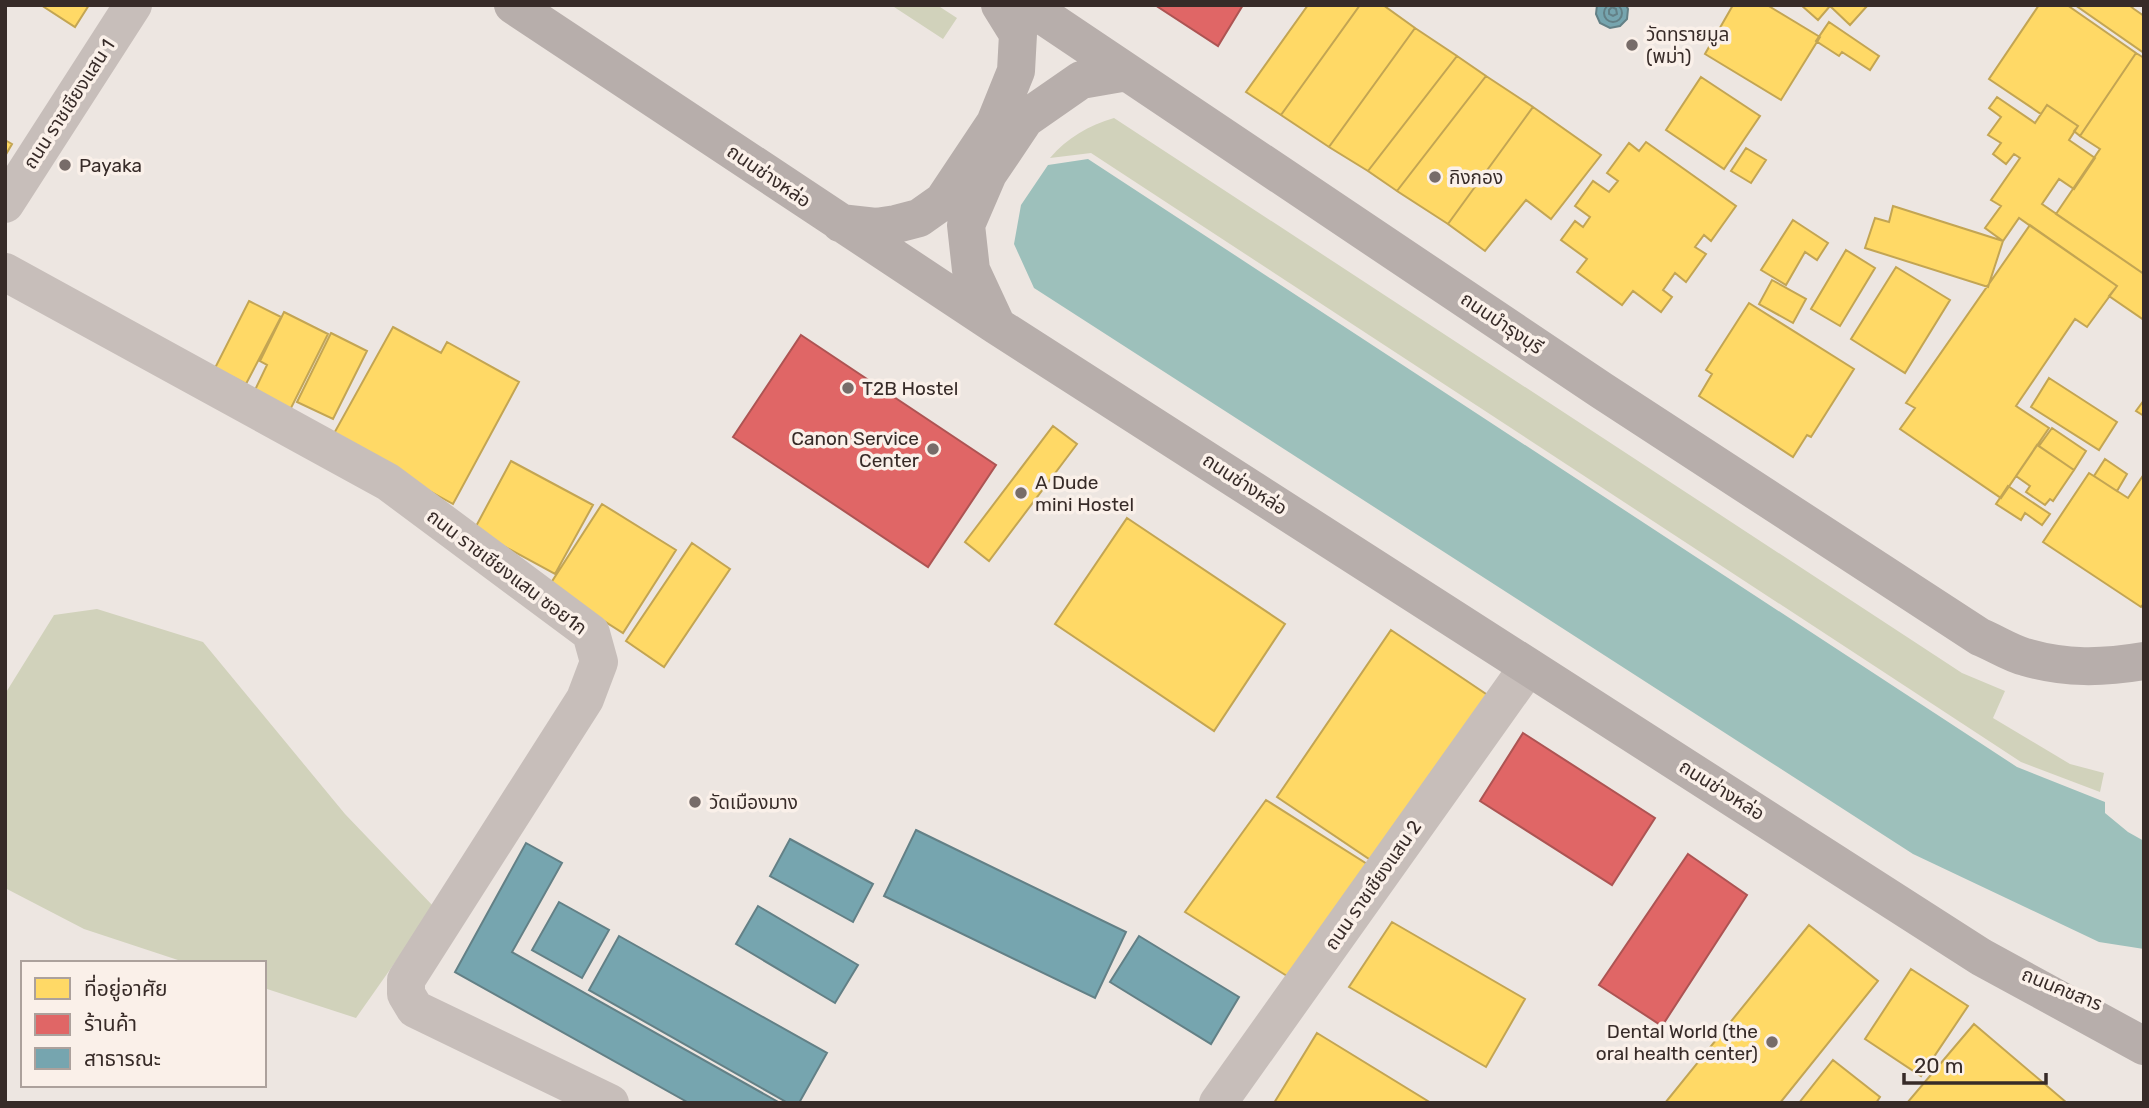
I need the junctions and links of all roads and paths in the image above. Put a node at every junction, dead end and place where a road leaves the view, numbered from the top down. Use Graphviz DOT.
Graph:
graph roads {
  1 [pos="133,5"];
  2 [pos="513,5"];
  3 [pos="1000,5"];
  4 [pos="1027,5"];
  5 [pos="1127,72"];
  6 [pos="5,204"];
  7 [pos="840,223"];
  8 [pos="5,272"];
  9 [pos="997,326"];
  10 [pos="2144,661"];
  11 [pos="1528,667"];
  12 [pos="1981,957"];
  13 [pos="2144,1018"];
  14 [pos="2144,1046"];
  15 [pos="610,1103"];
  16 [pos="1219,1103"];
  1 -- 6 [label="street, ถนน ราชเชียงแสน 1"];
  2 -- 7 [label="main road, ถนนช่างหล่อ"];
  3 -- 7 [label="main road"];
  4 -- 5 [label="main road, ถนนบำรุงบุรี"];
  5 -- 9 [label="main road"];
  5 -- 10 [label="main road, ถนนบำรุงบุรี"];
  7 -- 9 [label="main road, ถนนช่างหล่อ"];
  8 -- 15 [label="street, ถนน ราชเชียงแสน ซอย1ก"];
  9 -- 11 [label="main road, ถนนช่างหล่อ"];
  11 -- 12 [label="main road, ถนนช่างหล่อ"];
  11 -- 16 [label="street, ถนน ราชเชียงแสน 2"];
  12 -- 13 [label="main road, ถนนคชสาร"];
  12 -- 14 [label="main road"];
}
